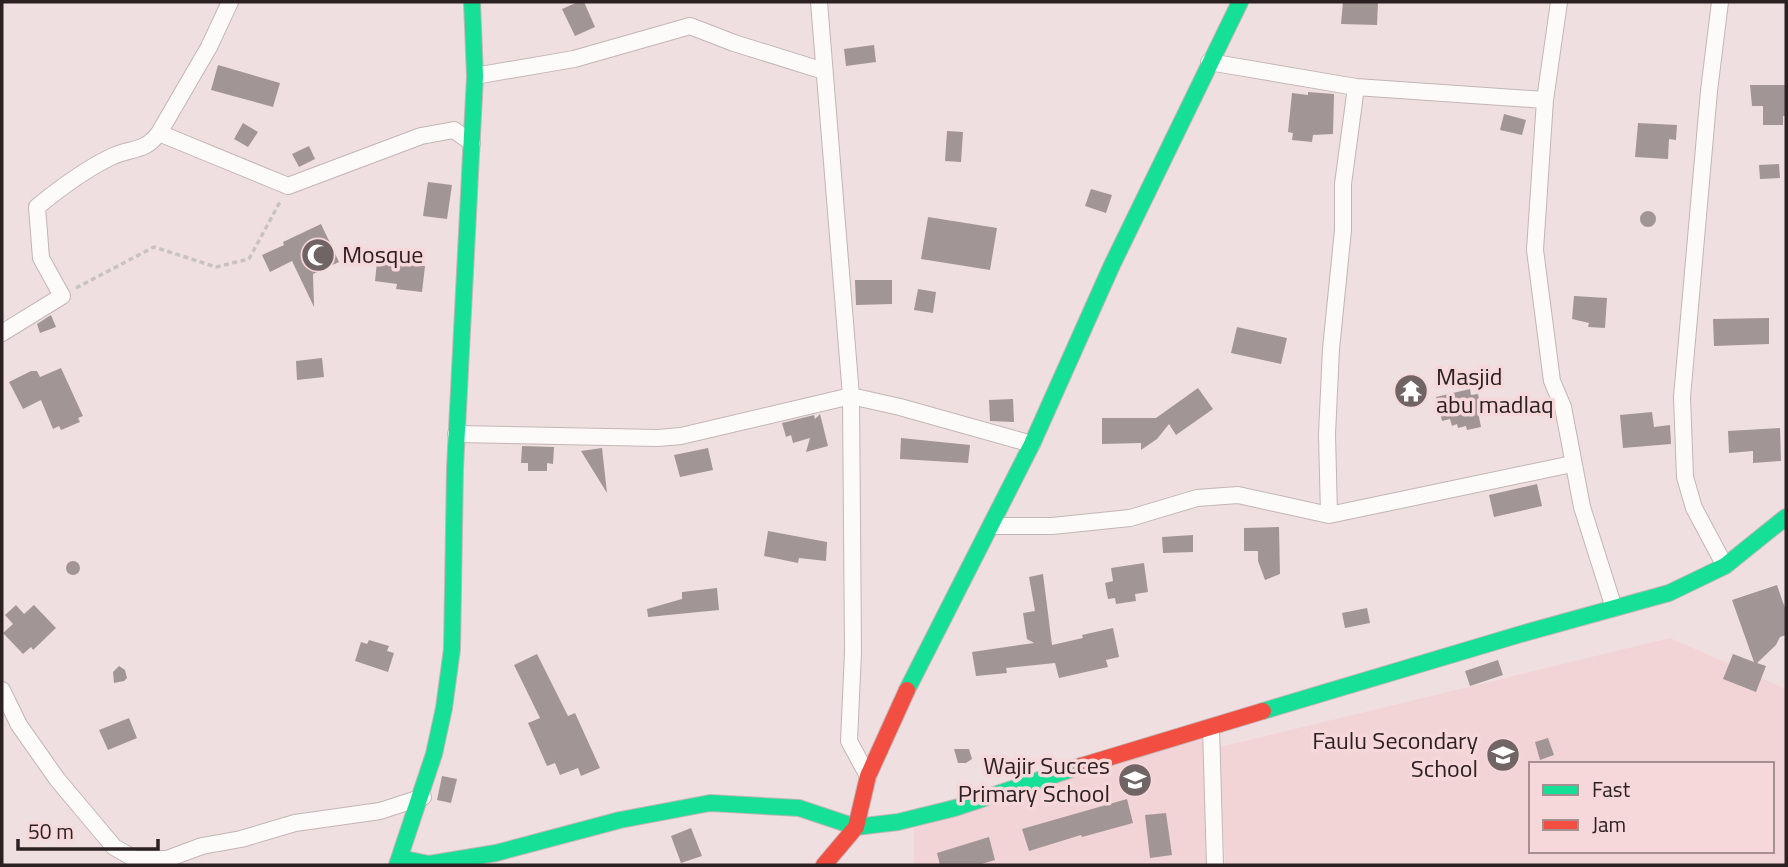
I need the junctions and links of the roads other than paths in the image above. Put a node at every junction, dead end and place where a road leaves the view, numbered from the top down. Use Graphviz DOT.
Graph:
graph roads {
  1 [pos="230,2"];
  2 [pos="472,2"];
  3 [pos="819,2"];
  4 [pos="1240,2"];
  5 [pos="1559,2"];
  6 [pos="1720,2"];
  7 [pos="1209,62"];
  8 [pos="824,71"];
  9 [pos="475,76"];
  10 [pos="1356,88"];
  11 [pos="1545,100"];
  12 [pos="159,133"];
  13 [pos="472,142"];
  14 [pos="2,333"];
  15 [pos="851,397"];
  16 [pos="456,434"];
  17 [pos="1032,444"];
  18 [pos="1572,464"];
  19 [pos="1329,515"];
  20 [pos="1786,517"];
  21 [pos="991,526"];
  22 [pos="1725,566"];
  23 [pos="1614,608"];
  24 [pos="2,690"];
  25 [pos="1211,727"];
  26 [pos="868,776"];
  27 [pos="423,797"];
  28 [pos="856,827"];
  29 [pos="399,862"];
  30 [pos="824,865"];
  31 [pos="1215,865"];
  1 -- 12 [label="street"];
  2 -- 9 [label="street"];
  3 -- 8 [label="street"];
  4 -- 7 [label="street"];
  5 -- 11 [label="street"];
  6 -- 22 [label="street"];
  7 -- 10 [label="street"];
  7 -- 17 [label="street"];
  8 -- 9 [label="street"];
  8 -- 15 [label="street"];
  9 -- 13 [label="street"];
  10 -- 11 [label="street"];
  10 -- 19 [label="street"];
  11 -- 18 [label="street"];
  12 -- 13 [label="street"];
  12 -- 14 [label="street"];
  13 -- 16 [label="street"];
  15 -- 16 [label="street"];
  15 -- 17 [label="street"];
  15 -- 26 [label="street"];
  16 -- 27 [label="street"];
  17 -- 21 [label="street"];
  18 -- 19 [label="street"];
  18 -- 23 [label="street"];
  19 -- 21 [label="street"];
  20 -- 22 [label="street"];
  21 -- 26 [label="street"];
  22 -- 23 [label="street"];
  23 -- 25 [label="street"];
  24 -- 27 [label="street"];
  25 -- 28 [label="street"];
  25 -- 31 [label="street"];
  26 -- 28 [label="street"];
  27 -- 29 [label="street"];
  28 -- 29 [label="street"];
  28 -- 30 [label="street"];
}
